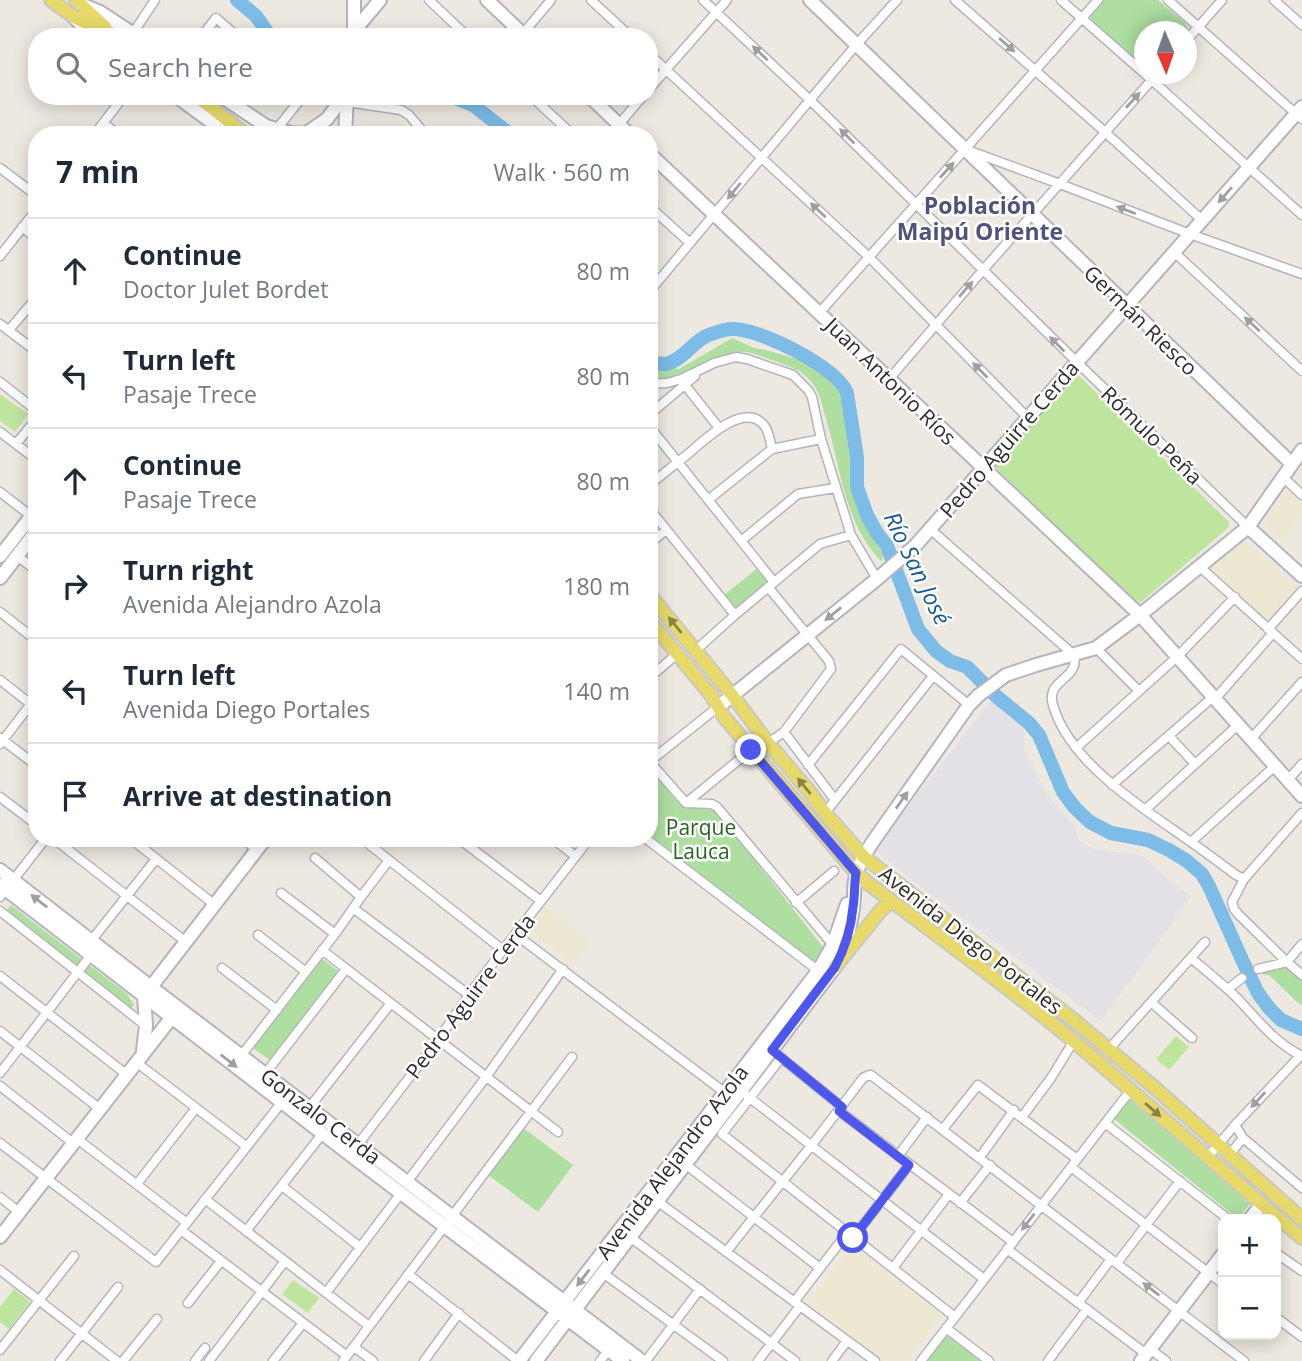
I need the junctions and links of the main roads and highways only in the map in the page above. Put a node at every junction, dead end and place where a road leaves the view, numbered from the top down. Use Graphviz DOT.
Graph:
graph roads {
  1 [pos="51,0"];
  2 [pos="354,0"];
  3 [pos="380,0"];
  4 [pos="487,0"];
  5 [pos="810,0"];
  6 [pos="81,2"];
  7 [pos="74,17"];
  8 [pos="84,28"];
  9 [pos="97,28"];
  10 [pos="106,28"];
  11 [pos="124,28"];
  12 [pos="354,28"];
  13 [pos="359,28"];
  14 [pos="515,28"];
  15 [pos="188,105"];
  16 [pos="208,105"];
  17 [pos="235,105"];
  18 [pos="340,105"];
  19 [pos="346,105"];
  20 [pos="599,105"];
  21 [pos="1300,113"];
  22 [pos="217,126"];
  23 [pos="235,126"];
  24 [pos="266,126"];
  25 [pos="316,126"];
  26 [pos="345,126"];
  27 [pos="621,126"];
  28 [pos="658,161"];
  29 [pos="1127,306"];
  30 [pos="1302,450"];
  31 [pos="1292,464"];
  32 [pos="983,469"];
  33 [pos="28,520"];
  34 [pos="1248,527"];
  35 [pos="28,542"];
  36 [pos="0,556"];
  37 [pos="1302,576"];
  38 [pos="0,578"];
  39 [pos="658,605"];
  40 [pos="1140,615"];
  41 [pos="658,632"];
  42 [pos="732,695"];
  43 [pos="718,707"];
  44 [pos="1302,796"];
  45 [pos="259,847"];
  46 [pos="864,856"];
  47 [pos="0,870"];
  48 [pos="855,878"];
  49 [pos="5,888"];
  50 [pos="891,901"];
  51 [pos="827,972"];
  52 [pos="148,992"];
  53 [pos="172,1017"];
  54 [pos="1075,1021"];
  55 [pos="1069,1038"];
  56 [pos="139,1058"];
  57 [pos="737,1096"];
  58 [pos="1200,1128"];
  59 [pos="1181,1135"];
  60 [pos="354,1150"];
  61 [pos="1261,1205"];
  62 [pos="1254,1214"];
  63 [pos="1302,1219"];
  64 [pos="0,1237"];
  65 [pos="1302,1238"];
  66 [pos="1218,1261"];
  67 [pos="566,1310"];
  68 [pos="1146,1355"];
  69 [pos="519,1361"];
  70 [pos="536,1361"];
  71 [pos="623,1361"];
  72 [pos="644,1361"];
  1 -- 7 [label="main road"];
  2 -- 12 [label="main road"];
  3 -- 13 [label="main road"];
  4 -- 14 [label="main road"];
  5 -- 29 [label="main road, Germán Riesco"];
  6 -- 10 [label="main road"];
  6 -- 11 [label="main road"];
  7 -- 8 [label="main road"];
  7 -- 9 [label="main road"];
  15 -- 22 [label="main road"];
  16 -- 23 [label="main road"];
  17 -- 24 [label="main road"];
  18 -- 25 [label="main road"];
  19 -- 26 [label="main road"];
  20 -- 27 [label="main road"];
  21 -- 29 [label="main road, Pedro Aguirre Cerda, one-way"];
  28 -- 32 [label="main road, Juan Antonio Ríos"];
  29 -- 31 [label="main road, Germán Riesco"];
  29 -- 32 [label="main road, Pedro Aguirre Cerda"];
  30 -- 31 [label="main road, Avenida Alejandro Azola"];
  31 -- 34 [label="main road, Avenida Alejandro Azola"];
  32 -- 40 [label="main road, Juan Antonio Ríos"];
  32 -- 42 [label="main road, Pedro Aguirre Cerda, one-way"];
  33 -- 36 [label="main road"];
  34 -- 37 [label="main road, Rómulo Peña"];
  34 -- 40 [label="main road, Avenida Alejandro Azola"];
  35 -- 38 [label="main road"];
  42 -- 39 [label="main road, Avenida Diego Portales, one-way"];
  40 -- 44 [label="main road, Juan Antonio Ríos"];
  46 -- 40 [label="main road, Avenida Alejandro Azola, one-way"];
  41 -- 43 [label="main road, Avenida Diego Portales"];
  42 -- 43 [label="main road, Pedro Aguirre Cerda"];
  46 -- 42 [label="main road, Avenida Diego Portales, one-way"];
  43 -- 48 [label="main road, Avenida Diego Portales"];
  45 -- 52 [label="main road"];
  46 -- 48 [label="main road, Avenida Alejandro Azola"];
  46 -- 54 [label="main road, Avenida Diego Portales"];
  47 -- 49 [label="main road, Gonzalo Cerda"];
  48 -- 50 [label="main road, Avenida Diego Portales"];
  48 -- 51 [label="main road, Avenida Alejandro Azola"];
  48 -- 51 [label="main road, Avenida Alejandro Azola"];
  49 -- 52 [label="main road, Gonzalo Cerda"];
  52 -- 49 [label="main road, Gonzalo Cerda, one-way"];
  50 -- 51 [label="main road"];
  50 -- 55 [label="main road, Avenida Diego Portales"];
  51 -- 57 [label="main road, Avenida Alejandro Azola"];
  52 -- 53 [label="main road, Gonzalo Cerda"];
  52 -- 56 [label="main road"];
  52 -- 60 [label="main road, Gonzalo Cerda"];
  53 -- 56 [label="main road"];
  53 -- 60 [label="main road, Gonzalo Cerda, one-way"];
  54 -- 55 [label="main road"];
  54 -- 58 [label="main road, Avenida Diego Portales"];
  55 -- 59 [label="main road, Avenida Diego Portales, one-way"];
  56 -- 64 [label="main road"];
  57 -- 67 [label="main road, Avenida Alejandro Azola, one-way"];
  57 -- 67 [label="main road, Avenida Alejandro Azola"];
  58 -- 59 [label="main road"];
  58 -- 63 [label="main road, Avenida Diego Portales"];
  59 -- 61 [label="main road, Avenida Diego Portales"];
  60 -- 67 [label="main road, Gonzalo Cerda"];
  61 -- 62 [label="main road"];
  61 -- 65 [label="main road, Avenida Diego Portales"];
  66 -- 68 [label="main road"];
  67 -- 69 [label="main road, Avenida Alejandro Azola"];
  67 -- 70 [label="main road, Avenida Alejandro Azola"];
  67 -- 71 [label="main road, Gonzalo Cerda"];
  67 -- 72 [label="main road, Gonzalo Cerda"];
}
